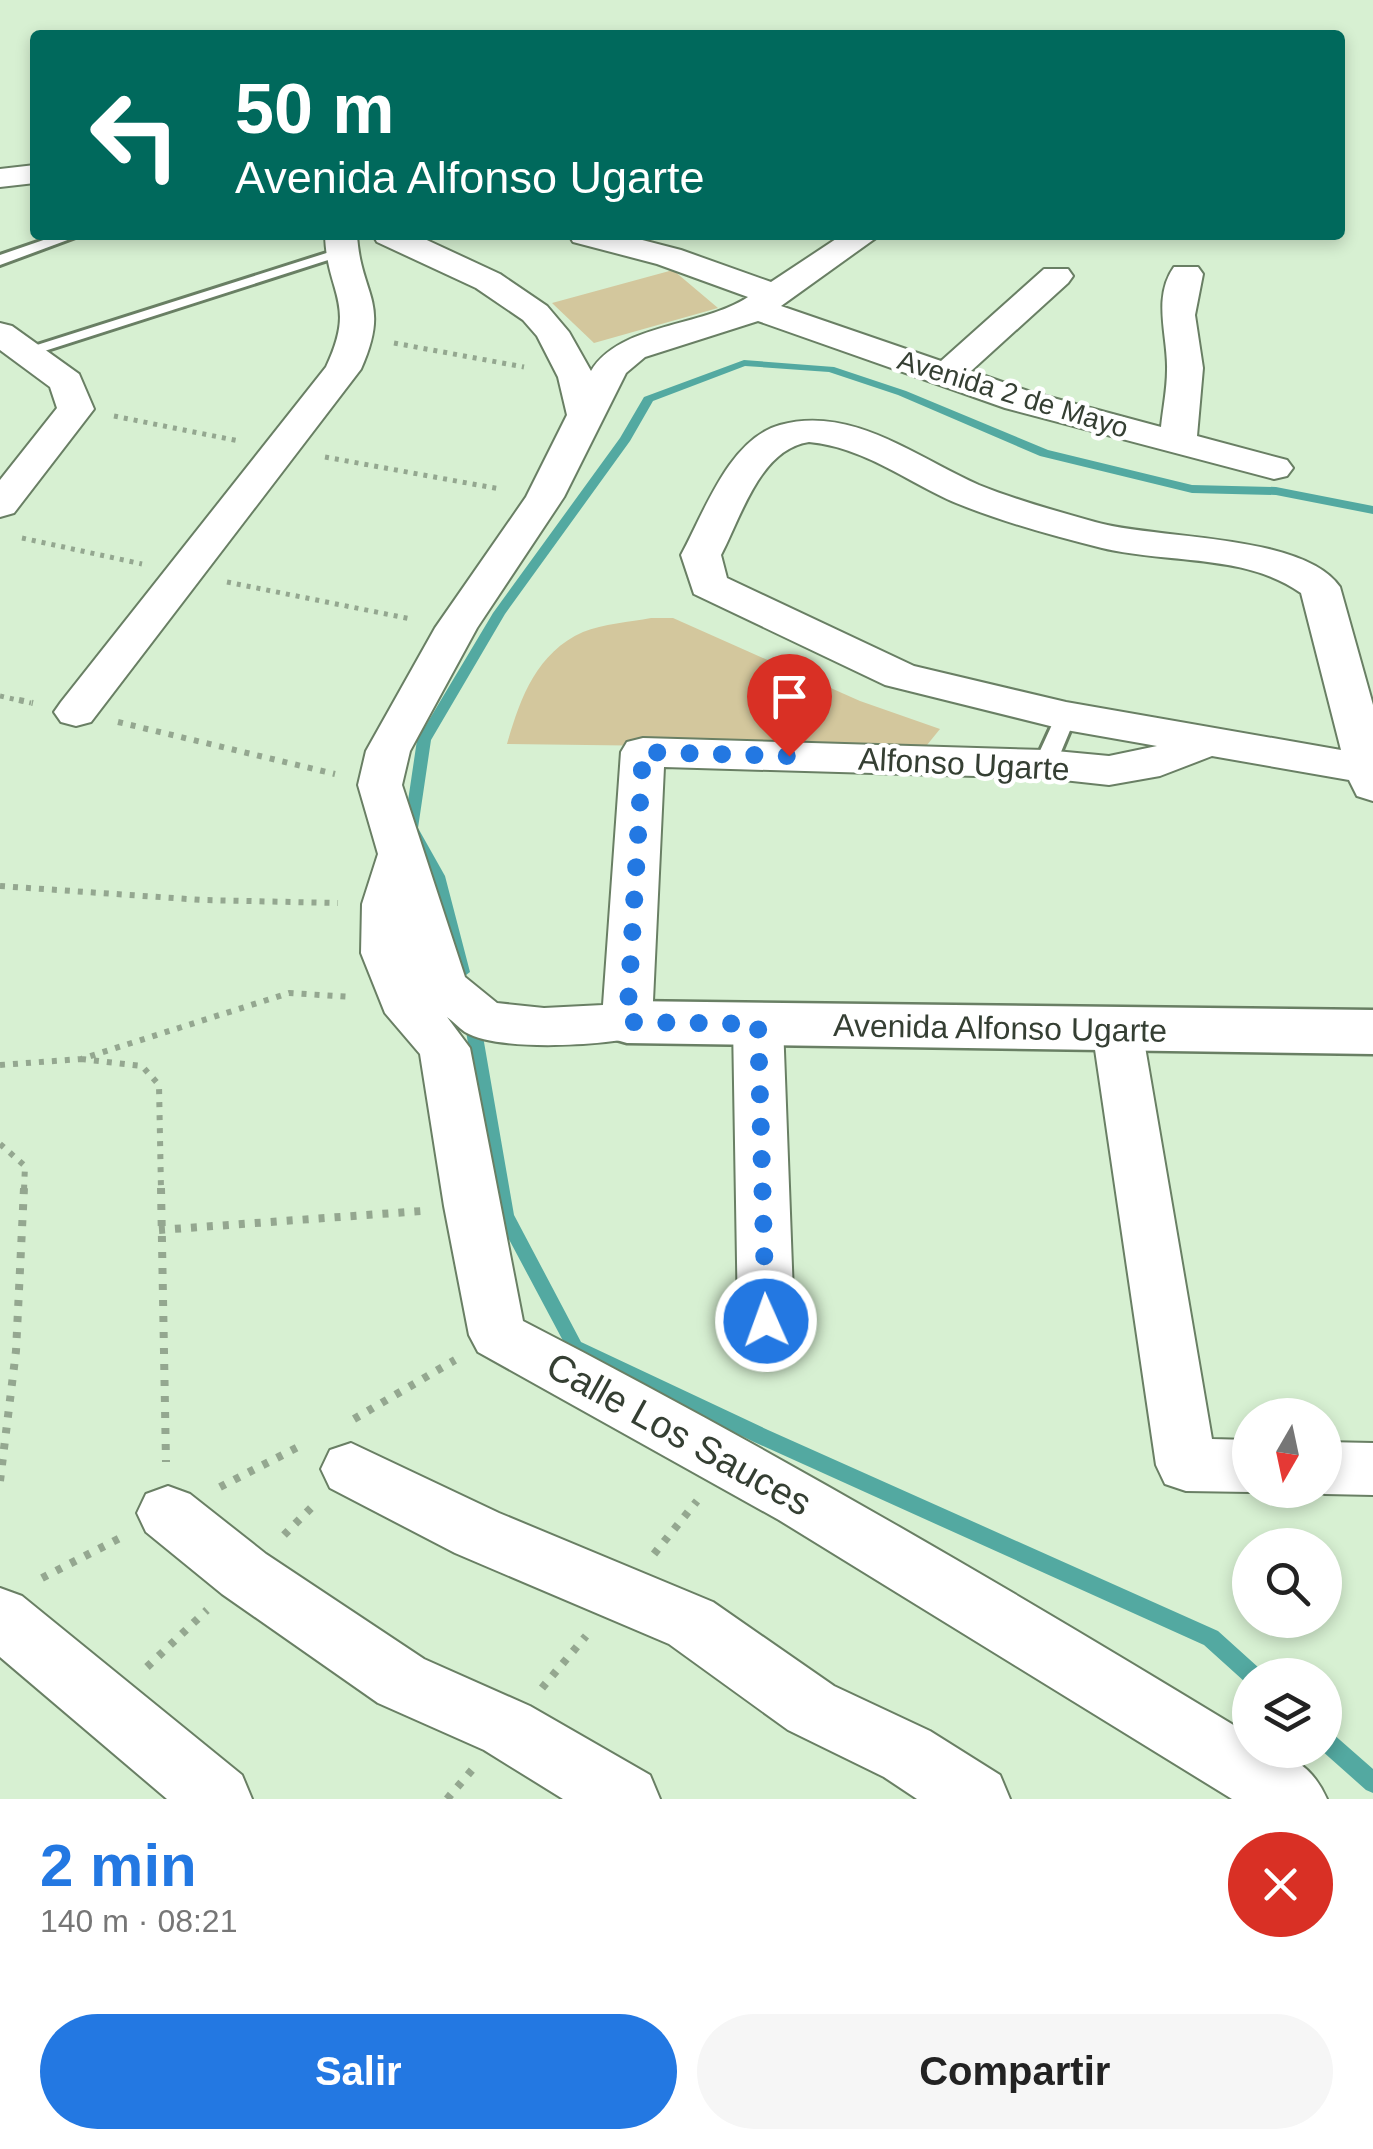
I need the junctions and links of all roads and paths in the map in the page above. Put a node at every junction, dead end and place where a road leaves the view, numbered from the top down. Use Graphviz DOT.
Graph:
graph roads {
  1 [pos="30,175"];
  2 [pos="0,178"];
  3 [pos="58,240"];
  4 [pos="400,240"];
  5 [pos="604,240"];
  6 [pos="857,240"];
  7 [pos="342,244"];
  8 [pos="0,260"];
  9 [pos="1186,274"];
  10 [pos="1056,276"];
  11 [pos="765,302"];
  12 [pos="358,336"];
  13 [pos="13,342"];
  14 [pos="947,374"];
  15 [pos="581,396"];
  16 [pos="1178,445"];
  17 [pos="1274,468"];
  18 [pos="0,505"];
  19 [pos="0,696"];
  20 [pos="76,712"];
  21 [pos="1066,716"];
  22 [pos="1204,742"];
  23 [pos="1045,764"];
  24 [pos="1370,778"];
  25 [pos="380,785"];
  26 [pos="393,879"];
  27 [pos="0,886"];
  28 [pos="403,1000"];
  29 [pos="627,1022"];
  30 [pos="758,1024"];
  31 [pos="1117,1030"];
  32 [pos="1373,1032"];
  33 [pos="81,1059"];
  34 [pos="2,1064"];
  35 [pos="0,1144"];
  36 [pos="470,1206"];
  37 [pos="159,1230"];
  38 [pos="766,1321"];
  39 [pos="498,1335"];
  40 [pos="331,1447"];
  41 [pos="1232,1466"];
  42 [pos="1342,1468"];
  43 [pos="1373,1469"];
  44 [pos="0,1481"];
  45 [pos="168,1514"];
  46 [pos="18,1599"];
  47 [pos="218,1799"];
  48 [pos="626,1799"];
  49 [pos="976,1799"];
  50 [pos="1293,1799"];
  1 -- 2 [label="street"];
  3 -- 8 [label="lane"];
  4 -- 15 [label="street"];
  5 -- 11 [label="street, Avenida 2 de Mayo"];
  6 -- 11 [label="street"];
  7 -- 12 [label="street"];
  7 -- 13 [label="lane"];
  9 -- 16 [label="street"];
  10 -- 14 [label="street"];
  11 -- 14 [label="street, Avenida 2 de Mayo"];
  11 -- 15 [label="street"];
  12 -- 15 [label="path"];
  12 -- 20 [label="street"];
  13 -- 18 [label="street"];
  14 -- 16 [label="street, Avenida 2 de Mayo"];
  15 -- 25 [label="street"];
  16 -- 17 [label="street, Avenida 2 de Mayo"];
  19 -- 20 [label="path"];
  20 -- 25 [label="path"];
  21 -- 22 [label="street"];
  21 -- 23 [label="lane"];
  21 -- 24 [label="street"];
  22 -- 23 [label="street, Alfonso Ugarte"];
  22 -- 24 [label="street"];
  23 -- 29 [label="street, Alfonso Ugarte"];
  25 -- 26 [label="street"];
  26 -- 27 [label="path"];
  26 -- 28 [label="street"];
  26 -- 29 [label="street"];
  28 -- 33 [label="path"];
  28 -- 36 [label="street"];
  29 -- 30 [label="street, Avenida Alfonso Ugarte"];
  30 -- 31 [label="street, Avenida Alfonso Ugarte"];
  30 -- 38 [label="street"];
  31 -- 32 [label="street, Avenida Alfonso Ugarte"];
  31 -- 41 [label="street"];
  33 -- 34 [label="path"];
  33 -- 37 [label="path"];
  35 -- 44 [label="path"];
  36 -- 37 [label="path"];
  36 -- 39 [label="street"];
  37 -- 45 [label="path"];
  39 -- 40 [label="path"];
  39 -- 50 [label="street, Calle Los Sauces"];
  40 -- 45 [label="path"];
  40 -- 49 [label="street"];
  42 -- 43 [label="street"];
  45 -- 46 [label="path"];
  45 -- 48 [label="street"];
  46 -- 47 [label="street"];
}
